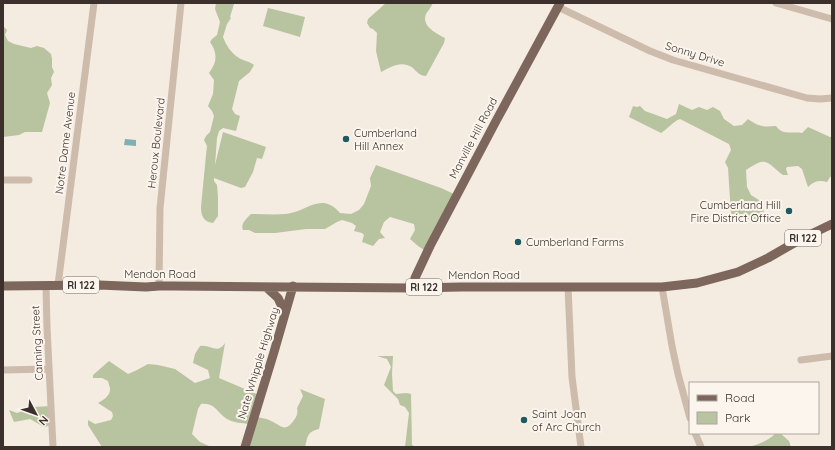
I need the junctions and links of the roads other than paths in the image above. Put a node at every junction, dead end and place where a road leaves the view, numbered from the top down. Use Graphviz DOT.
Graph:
graph roads {
  1 [pos="94,3"];
  2 [pos="181,3"];
  3 [pos="776,3"];
  4 [pos="559,5"];
  5 [pos="832,19"];
  6 [pos="832,98"];
  7 [pos="3,180"];
  8 [pos="29,180"];
  9 [pos="832,224"];
  10 [pos="58,285"];
  11 [pos="3,286"];
  12 [pos="46,286"];
  13 [pos="159,286"];
  14 [pos="293,286"];
  15 [pos="266,287"];
  16 [pos="662,287"];
  17 [pos="415,288"];
  18 [pos="568,288"];
  19 [pos="285,313"];
  20 [pos="832,356"];
  21 [pos="801,360"];
  22 [pos="49,369"];
  23 [pos="3,370"];
  24 [pos="689,414"];
  25 [pos="695,434"];
  26 [pos="53,447"];
  27 [pos="245,447"];
  28 [pos="581,447"];
  29 [pos="701,447"];
  1 -- 10 [label="street, Notre Dame Avenue"];
  2 -- 13 [label="street, Heroux Boulevard"];
  3 -- 5 [label="street"];
  4 -- 6 [label="street, Sonny Drive"];
  4 -- 17 [label="main road, Manville Hill Road"];
  7 -- 8 [label="street"];
  9 -- 16 [label="main road, Mendon Road / RI 122"];
  10 -- 12 [label="main road, Mendon Road / RI 122"];
  10 -- 13 [label="main road, Mendon Road / RI 122"];
  11 -- 12 [label="main road, Mendon Road / RI 122"];
  12 -- 22 [label="street, Canning Street"];
  13 -- 15 [label="main road, Mendon Road / RI 122"];
  14 -- 15 [label="main road, Mendon Road / RI 122"];
  14 -- 17 [label="main road, Mendon Road / RI 122"];
  14 -- 19 [label="main road, Nate Whipple Highway"];
  15 -- 19 [label="main road"];
  16 -- 18 [label="main road, Mendon Road / RI 122"];
  16 -- 24 [label="street"];
  17 -- 18 [label="main road, Mendon Road / RI 122"];
  18 -- 28 [label="street"];
  19 -- 27 [label="main road, Nate Whipple Highway"];
  20 -- 21 [label="street"];
  22 -- 23 [label="street"];
  22 -- 26 [label="street, Canning Street"];
  25 -- 29 [label="street"];
}
